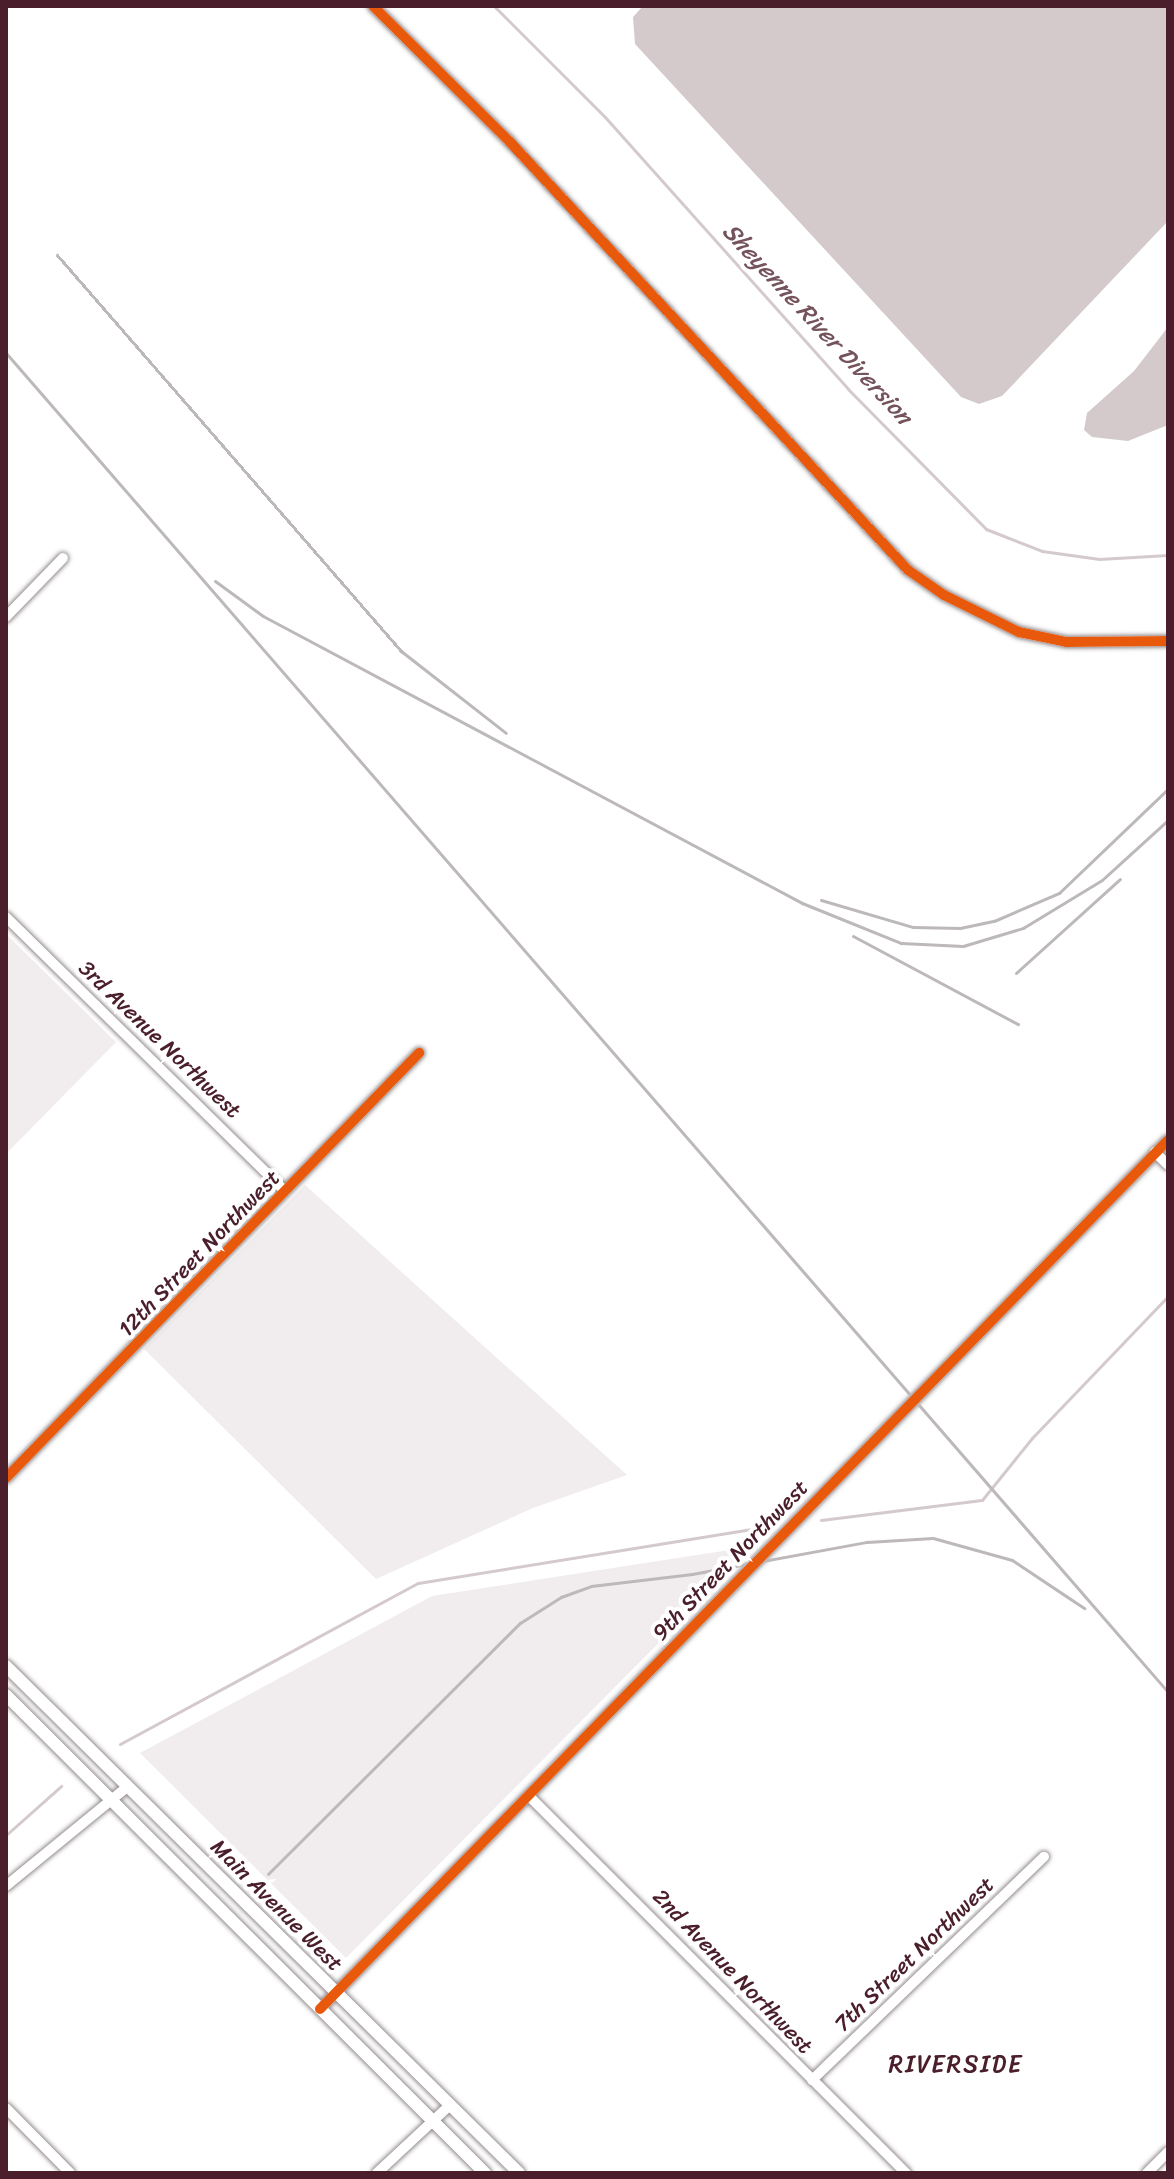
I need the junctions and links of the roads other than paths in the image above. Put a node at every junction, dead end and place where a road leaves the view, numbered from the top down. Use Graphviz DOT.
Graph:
graph roads {
  1 [pos="373,6"];
  2 [pos="63,558"];
  3 [pos="6,616"];
  4 [pos="1168,641"];
  5 [pos="6,917"];
  6 [pos="419,1053"];
  7 [pos="1168,1140"];
  8 [pos="1155,1152"];
  9 [pos="1168,1165"];
  10 [pos="285,1191"];
  11 [pos="6,1478"];
  12 [pos="6,1666"];
  13 [pos="6,1695"];
  14 [pos="128,1786"];
  15 [pos="530,1797"];
  16 [pos="113,1801"];
  17 [pos="1044,1857"];
  18 [pos="6,1886"];
  19 [pos="336,1992"];
  20 [pos="320,2009"];
  21 [pos="812,2080"];
  22 [pos="450,2105"];
  23 [pos="6,2108"];
  24 [pos="431,2122"];
  25 [pos="1168,2152"];
  26 [pos="70,2173"];
  27 [pos="377,2173"];
  28 [pos="485,2173"];
  29 [pos="519,2173"];
  30 [pos="906,2173"];
  31 [pos="1147,2173"];
  1 -- 4 [label="street"];
  2 -- 3 [label="street"];
  5 -- 10 [label="street, 3rd Avenue Northwest"];
  6 -- 10 [label="street, 12th Street Northwest"];
  7 -- 8 [label="street, 9th Street Northwest"];
  8 -- 9 [label="street"];
  8 -- 15 [label="street, 9th Street Northwest"];
  10 -- 11 [label="street, 12th Street Northwest"];
  12 -- 14 [label="main road, Main Avenue West"];
  13 -- 16 [label="main road, Main Avenue West"];
  14 -- 16 [label="street"];
  14 -- 19 [label="main road, Main Avenue West"];
  15 -- 19 [label="street, 9th Street Northwest"];
  15 -- 21 [label="street, 2nd Avenue Northwest"];
  16 -- 18 [label="street"];
  16 -- 20 [label="main road, Main Avenue West"];
  17 -- 21 [label="street, 7th Street Northwest"];
  19 -- 20 [label="street, 9th Street Northwest"];
  19 -- 22 [label="main road, Main Avenue West"];
  20 -- 24 [label="main road, Main Avenue West"];
  21 -- 30 [label="street, 2nd Avenue Northwest"];
  22 -- 24 [label="street"];
  22 -- 29 [label="main road, Main Avenue West"];
  23 -- 26 [label="street"];
  24 -- 27 [label="street"];
  24 -- 28 [label="main road, Main Avenue West"];
  25 -- 31 [label="street"];
}
